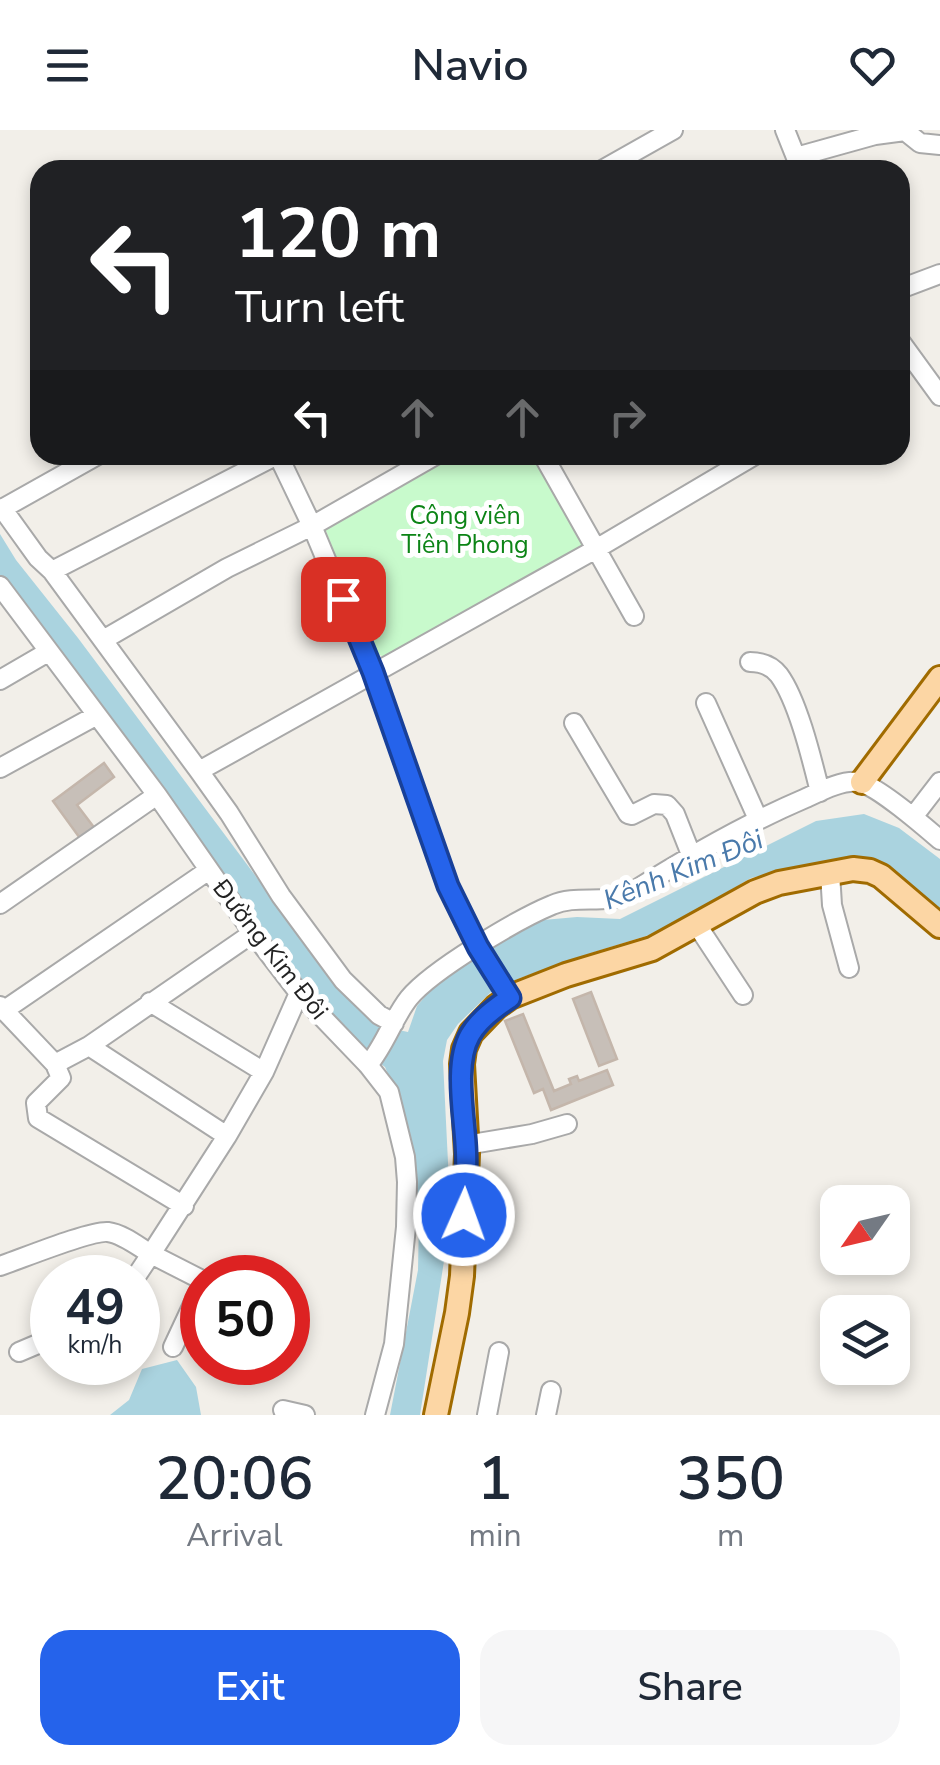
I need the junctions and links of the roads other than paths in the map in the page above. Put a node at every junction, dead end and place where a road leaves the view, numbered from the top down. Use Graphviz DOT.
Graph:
graph roads {
  1 [pos="673,130"];
  2 [pos="786,130"];
  3 [pos="874,132"];
  4 [pos="940,145"];
  5 [pos="620,160"];
  6 [pos="798,160"];
  7 [pos="806,160"];
  8 [pos="940,274"];
  9 [pos="910,285"];
  10 [pos="910,355"];
  11 [pos="940,396"];
  12 [pos="80,465"];
  13 [pos="258,465"];
  14 [pos="283,465"];
  15 [pos="419,465"];
  16 [pos="549,465"];
  17 [pos="738,465"];
  18 [pos="1,509"];
  19 [pos="312,526"];
  20 [pos="596,549"];
  21 [pos="52,570"];
  22 [pos="0,586"];
  23 [pos="634,616"];
  24 [pos="103,640"];
  25 [pos="48,652"];
  26 [pos="750,662"];
  27 [pos="373,672"];
  28 [pos="0,680"];
  29 [pos="936,689"];
  30 [pos="706,703"];
  31 [pos="98,716"];
  32 [pos="574,723"];
  33 [pos="0,768"];
  34 [pos="199,771"];
  35 [pos="862,782"];
  36 [pos="940,782"];
  37 [pos="820,792"];
  38 [pos="157,796"];
  39 [pos="913,817"];
  40 [pos="758,819"];
  41 [pos="940,840"];
  42 [pos="692,857"];
  43 [pos="209,870"];
  44 [pos="830,873"];
  45 [pos="0,904"];
  46 [pos="697,925"];
  47 [pos="940,926"];
  48 [pos="253,933"];
  49 [pos="478,947"];
  50 [pos="849,968"];
  51 [pos="298,992"];
  52 [pos="742,994"];
  53 [pos="510,998"];
  54 [pos="150,1002"];
  55 [pos="2,1009"];
  56 [pos="394,1023"];
  57 [pos="88,1046"];
  58 [pos="371,1062"];
  59 [pos="55,1064"];
  60 [pos="264,1072"];
  61 [pos="567,1124"];
  62 [pos="228,1136"];
  63 [pos="466,1145"];
  64 [pos="184,1206"];
  65 [pos="152,1254"];
  66 [pos="0,1266"];
  67 [pos="180,1270"];
  68 [pos="180,1331"];
  69 [pos="30,1347"];
  70 [pos="173,1347"];
  71 [pos="19,1352"];
  72 [pos="499,1352"];
  73 [pos="551,1391"];
  74 [pos="283,1410"];
  75 [pos="305,1415"];
  76 [pos="376,1415"];
  77 [pos="436,1415"];
  78 [pos="487,1415"];
  79 [pos="546,1415"];
  1 -- 5 [label="street"];
  2 -- 6 [label="street"];
  3 -- 4 [label="street"];
  3 -- 7 [label="street"];
  8 -- 9 [label="street"];
  10 -- 11 [label="street"];
  12 -- 18 [label="street"];
  13 -- 21 [label="street"];
  14 -- 19 [label="street"];
  15 -- 19 [label="street"];
  16 -- 20 [label="street"];
  17 -- 20 [label="street"];
  18 -- 21 [label="street"];
  19 -- 24 [label="street"];
  19 -- 27 [label="street"];
  20 -- 23 [label="street"];
  20 -- 27 [label="street"];
  21 -- 24 [label="street"];
  22 -- 25 [label="street, Đường Kim Đôi"];
  24 -- 34 [label="street"];
  25 -- 28 [label="street"];
  25 -- 31 [label="street, Đường Kim Đôi"];
  26 -- 37 [label="street"];
  27 -- 34 [label="street"];
  27 -- 49 [label="street"];
  29 -- 35 [label="main road"];
  30 -- 40 [label="street"];
  31 -- 33 [label="street"];
  31 -- 38 [label="street, Đường Kim Đôi"];
  32 -- 42 [label="street"];
  34 -- 56 [label="street"];
  35 -- 37 [label="street"];
  35 -- 39 [label="street"];
  36 -- 39 [label="street"];
  37 -- 40 [label="street"];
  38 -- 43 [label="street, Đường Kim Đôi"];
  38 -- 45 [label="street"];
  39 -- 41 [label="street"];
  40 -- 42 [label="street"];
  42 -- 49 [label="street"];
  43 -- 48 [label="street, Đường Kim Đôi"];
  43 -- 55 [label="street"];
  44 -- 46 [label="main road"];
  44 -- 47 [label="main road"];
  44 -- 50 [label="street"];
  46 -- 52 [label="street"];
  46 -- 53 [label="main road"];
  48 -- 51 [label="street, Đường Kim Đôi"];
  48 -- 54 [label="street"];
  49 -- 53 [label="street"];
  49 -- 56 [label="street"];
  51 -- 58 [label="street, Đường Kim Đôi"];
  51 -- 60 [label="street"];
  53 -- 63 [label="main road"];
  54 -- 57 [label="street"];
  54 -- 60 [label="street"];
  55 -- 59 [label="street"];
  56 -- 58 [label="street"];
  57 -- 59 [label="street"];
  57 -- 62 [label="street"];
  58 -- 76 [label="street, Đường Kim Đôi"];
  59 -- 64 [label="street"];
  60 -- 62 [label="street"];
  61 -- 63 [label="street"];
  62 -- 64 [label="street"];
  63 -- 77 [label="main road"];
  64 -- 65 [label="street"];
  65 -- 66 [label="street"];
  65 -- 67 [label="street"];
  68 -- 70 [label="street"];
  69 -- 71 [label="street"];
  72 -- 78 [label="street"];
  73 -- 79 [label="street"];
  74 -- 75 [label="street"];
}
